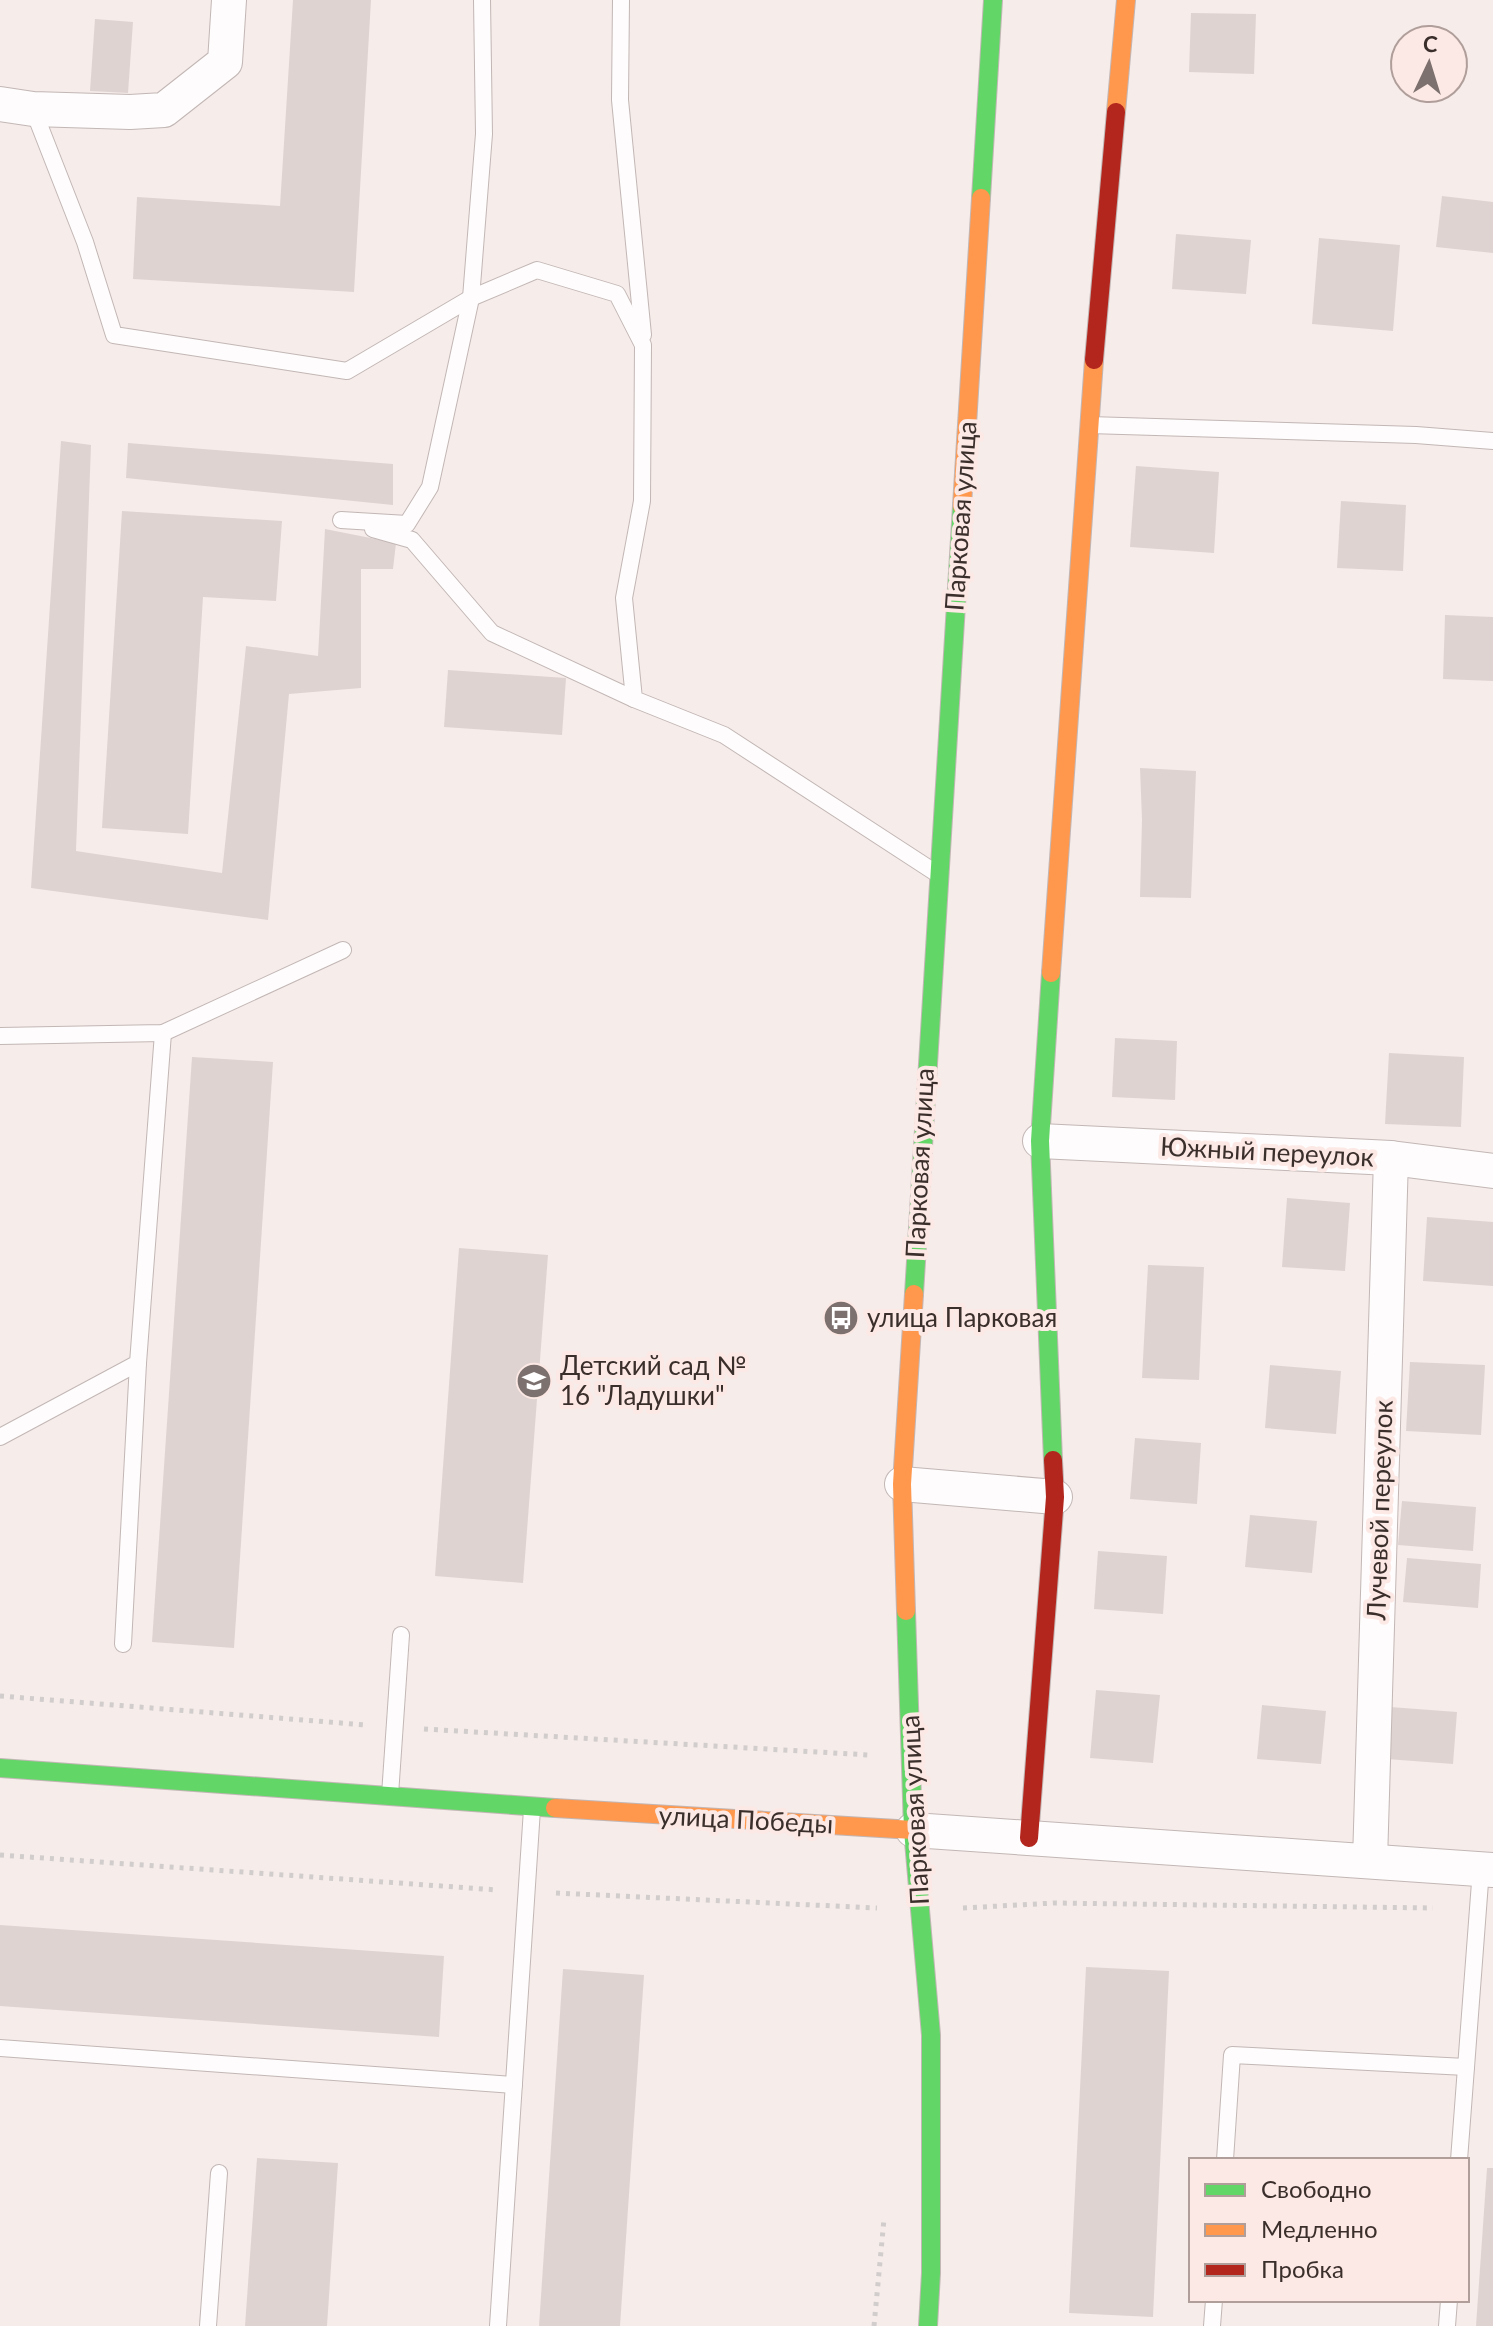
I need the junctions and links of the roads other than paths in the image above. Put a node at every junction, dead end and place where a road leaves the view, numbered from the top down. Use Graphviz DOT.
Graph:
graph roads {
  1 [pos="229,0"];
  2 [pos="482,0"];
  3 [pos="621,0"];
  4 [pos="993,0"];
  5 [pos="1126,0"];
  6 [pos="0,104"];
  7 [pos="33,109"];
  8 [pos="471,298"];
  9 [pos="643,345"];
  10 [pos="1088,425"];
  11 [pos="1493,441"];
  12 [pos="634,699"];
  13 [pos="938,874"];
  14 [pos="343,950"];
  15 [pos="163,1033"];
  16 [pos="0,1036"];
  17 [pos="1040,1141"];
  18 [pos="1391,1158"];
  19 [pos="1493,1171"];
  20 [pos="138,1363"];
  21 [pos="0,1437"];
  22 [pos="902,1484"];
  23 [pos="1055,1497"];
  24 [pos="401,1635"];
  25 [pos="123,1644"];
  26 [pos="0,1768"];
  27 [pos="390,1796"];
  28 [pos="533,1807"];
  29 [pos="913,1830"];
  30 [pos="1029,1838"];
  31 [pos="1370,1861"];
  32 [pos="1487,1870"];
  33 [pos="0,2048"];
  34 [pos="1466,2067"];
  35 [pos="514,2085"];
  36 [pos="1225,2158"];
  37 [pos="1459,2158"];
  38 [pos="219,2173"];
  39 [pos="1214,2302"];
  40 [pos="1449,2302"];
  41 [pos="208,2326"];
  42 [pos="498,2326"];
  43 [pos="928,2326"];
  44 [pos="1212,2326"];
  45 [pos="1447,2326"];
  1 -- 7 [label="street"];
  2 -- 8 [label="lane"];
  3 -- 9 [label="lane"];
  4 -- 13 [label="street, Парковая улица"];
  5 -- 10 [label="street"];
  6 -- 7 [label="street"];
  7 -- 8 [label="lane"];
  8 -- 9 [label="lane"];
  8 -- 12 [label="lane"];
  9 -- 12 [label="lane"];
  10 -- 11 [label="lane"];
  10 -- 17 [label="street"];
  12 -- 13 [label="lane"];
  13 -- 22 [label="street, Парковая улица"];
  14 -- 15 [label="lane"];
  15 -- 16 [label="lane"];
  15 -- 20 [label="lane"];
  17 -- 18 [label="street, Южный переулок"];
  17 -- 23 [label="street"];
  18 -- 19 [label="street, Южный переулок"];
  18 -- 31 [label="street, Лучевой переулок"];
  20 -- 21 [label="lane"];
  20 -- 25 [label="lane"];
  22 -- 23 [label="street"];
  22 -- 29 [label="street, Парковая улица"];
  23 -- 30 [label="street"];
  24 -- 27 [label="lane"];
  26 -- 27 [label="street, улица Победы"];
  27 -- 28 [label="street, улица Победы"];
  28 -- 29 [label="street, улица Победы"];
  28 -- 35 [label="lane"];
  29 -- 30 [label="street, улица Победы"];
  29 -- 43 [label="street, Парковая улица"];
  30 -- 31 [label="street, улица Победы"];
  31 -- 32 [label="street, улица Победы"];
  32 -- 34 [label="lane"];
  33 -- 35 [label="lane"];
  34 -- 36 [label="lane"];
  34 -- 37 [label="lane"];
  35 -- 42 [label="lane"];
  38 -- 41 [label="lane"];
  39 -- 44 [label="lane"];
  40 -- 45 [label="lane"];
}
